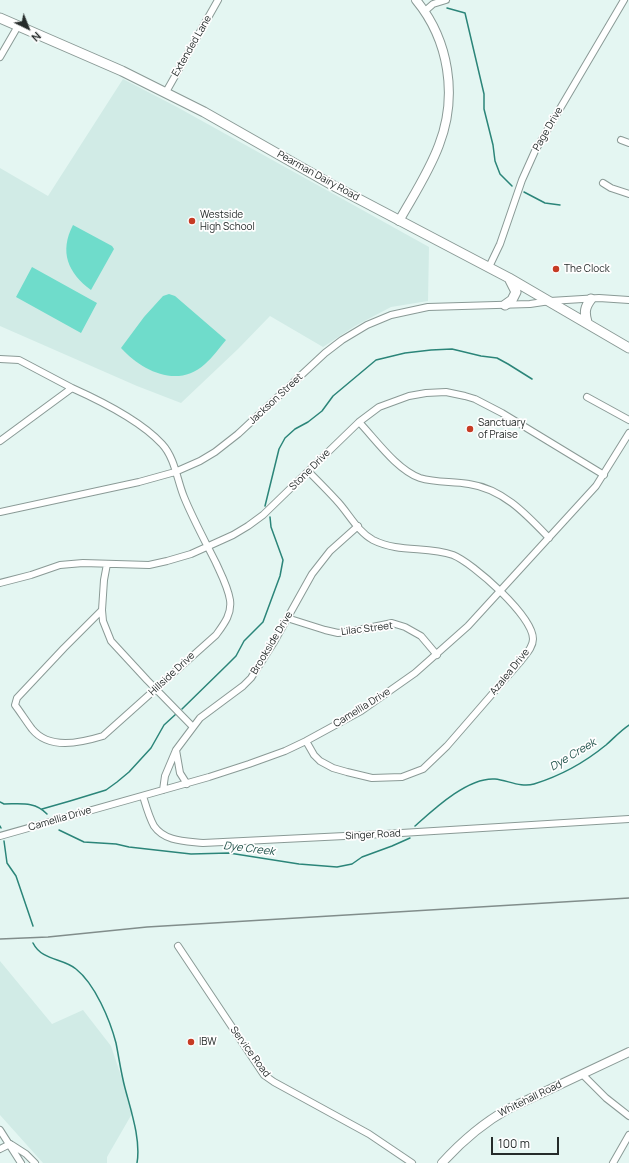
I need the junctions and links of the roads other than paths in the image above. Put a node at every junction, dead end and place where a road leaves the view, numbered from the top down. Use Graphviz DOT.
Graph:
graph roads {
  1 [pos="218,0"];
  2 [pos="416,0"];
  3 [pos="446,0"];
  4 [pos="624,0"];
  5 [pos="425,11"];
  6 [pos="0,18"];
  7 [pos="18,26"];
  8 [pos="0,57"];
  9 [pos="166,92"];
  10 [pos="621,140"];
  11 [pos="629,143"];
  12 [pos="603,184"];
  13 [pos="629,194"];
  14 [pos="399,221"];
  15 [pos="489,267"];
  16 [pos="509,278"];
  17 [pos="591,299"];
  18 [pos="629,300"];
  19 [pos="550,301"];
  20 [pos="505,305"];
  21 [pos="587,322"];
  22 [pos="629,348"];
  23 [pos="0,359"];
  24 [pos="72,388"];
  25 [pos="587,397"];
  26 [pos="629,420"];
  27 [pos="359,422"];
  28 [pos="629,433"];
  29 [pos="0,441"];
  30 [pos="175,472"];
  31 [pos="309,472"];
  32 [pos="604,475"];
  33 [pos="0,512"];
  34 [pos="358,526"];
  35 [pos="548,538"];
  36 [pos="208,546"];
  37 [pos="107,564"];
  38 [pos="0,583"];
  39 [pos="500,591"];
  40 [pos="102,610"];
  41 [pos="287,618"];
  42 [pos="437,655"];
  43 [pos="156,688"];
  44 [pos="192,726"];
  45 [pos="306,741"];
  46 [pos="176,750"];
  47 [pos="187,784"];
  48 [pos="163,790"];
  49 [pos="143,796"];
  50 [pos="629,819"];
  51 [pos="0,836"];
  52 [pos="178,946"];
  53 [pos="629,1052"];
  54 [pos="582,1074"];
  55 [pos="629,1116"];
  56 [pos="0,1130"];
  57 [pos="629,1135"];
  58 [pos="10,1144"];
  59 [pos="0,1149"];
  60 [pos="21,1163"];
  61 [pos="34,1163"];
  62 [pos="412,1163"];
  63 [pos="442,1163"];
  64 [pos="613,1163"];
  1 -- 9 [label="street, Extended Lane"];
  2 -- 5 [label="main road"];
  3 -- 5 [label="street"];
  4 -- 15 [label="street, Page Drive"];
  5 -- 14 [label="main road"];
  6 -- 7 [label="highway, Pearman Dairy Road"];
  7 -- 8 [label="street"];
  7 -- 9 [label="highway, Pearman Dairy Road"];
  9 -- 14 [label="highway, Pearman Dairy Road"];
  10 -- 11 [label="street"];
  12 -- 13 [label="street"];
  14 -- 15 [label="highway, Pearman Dairy Road"];
  15 -- 16 [label="highway, Pearman Dairy Road"];
  16 -- 19 [label="highway, Pearman Dairy Road"];
  16 -- 20 [label="highway"];
  17 -- 18 [label="street, Jackson Street"];
  17 -- 19 [label="street, Jackson Street"];
  17 -- 21 [label="highway"];
  19 -- 20 [label="street, Jackson Street"];
  19 -- 21 [label="highway, Pearman Dairy Road"];
  20 -- 30 [label="street, Jackson Street"];
  21 -- 22 [label="highway, Pearman Dairy Road"];
  23 -- 24 [label="street, Hillside Drive"];
  24 -- 29 [label="street"];
  24 -- 30 [label="street, Hillside Drive"];
  25 -- 26 [label="street"];
  27 -- 31 [label="street, Stone Drive"];
  27 -- 32 [label="street, Stone Drive"];
  27 -- 35 [label="street"];
  28 -- 32 [label="street, Camellia Drive"];
  30 -- 33 [label="street, Jackson Street"];
  30 -- 36 [label="street, Hillside Drive"];
  31 -- 34 [label="street, Azalea Drive"];
  31 -- 36 [label="street, Stone Drive"];
  32 -- 35 [label="street, Camellia Drive"];
  34 -- 39 [label="street, Azalea Drive"];
  34 -- 41 [label="street, Brookside Drive"];
  35 -- 39 [label="street, Camellia Drive"];
  36 -- 37 [label="street, Stone Drive"];
  36 -- 43 [label="street, Hillside Drive"];
  37 -- 38 [label="street, Stone Drive"];
  37 -- 40 [label="street"];
  39 -- 42 [label="street, Camellia Drive"];
  39 -- 45 [label="street, Azalea Drive"];
  40 -- 43 [label="street"];
  40 -- 43 [label="street, Hillside Drive"];
  41 -- 42 [label="street, Lilac Street"];
  41 -- 44 [label="street, Brookside Drive"];
  42 -- 45 [label="street, Camellia Drive"];
  43 -- 44 [label="street"];
  44 -- 46 [label="street, Brookside Drive"];
  45 -- 47 [label="street, Camellia Drive"];
  46 -- 47 [label="street"];
  46 -- 48 [label="street, Brookside Drive"];
  47 -- 48 [label="street, Camellia Drive"];
  48 -- 49 [label="street, Camellia Drive"];
  49 -- 50 [label="street, Singer Road"];
  49 -- 51 [label="street, Camellia Drive"];
  52 -- 62 [label="street, Service Road"];
  53 -- 54 [label="main road, Whitehall Road"];
  54 -- 55 [label="street"];
  54 -- 63 [label="main road, Whitehall Road"];
  56 -- 58 [label="street"];
  57 -- 64 [label="street"];
  58 -- 59 [label="street"];
  58 -- 60 [label="street"];
  58 -- 61 [label="street"];
}
